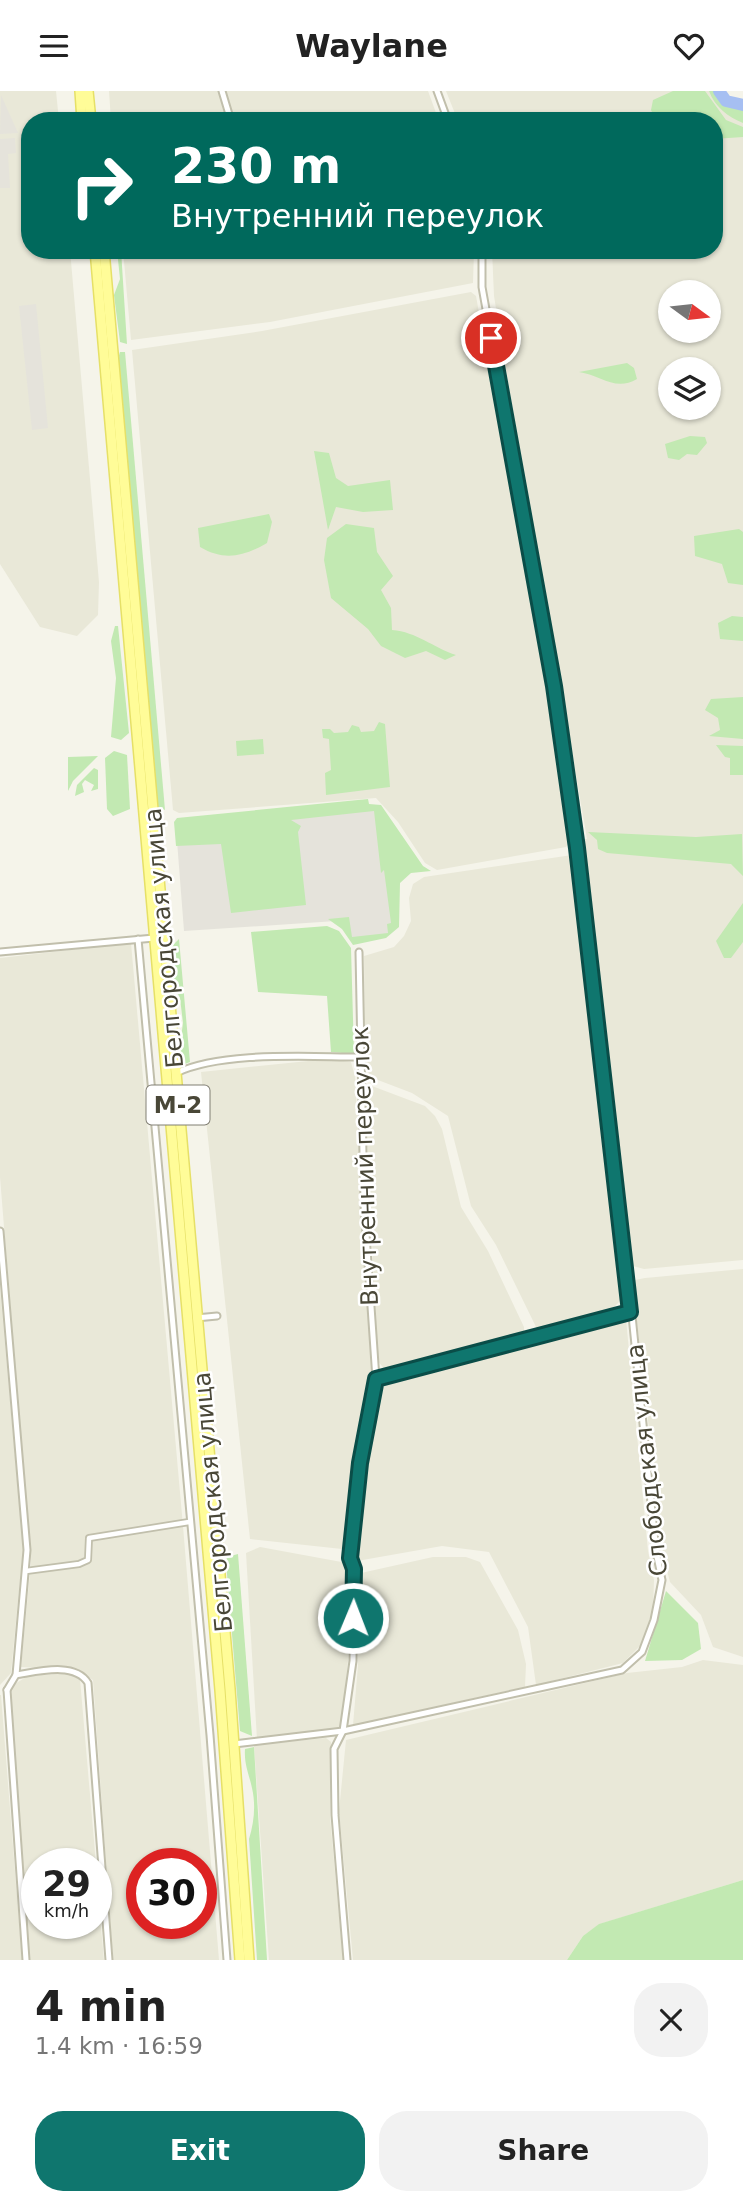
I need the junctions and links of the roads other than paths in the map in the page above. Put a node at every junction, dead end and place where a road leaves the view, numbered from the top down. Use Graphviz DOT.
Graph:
graph roads {
  1 [pos="80,91"];
  2 [pos="88,91"];
  3 [pos="222,91"];
  4 [pos="437,91"];
  5 [pos="81,112"];
  6 [pos="90,112"];
  7 [pos="228,112"];
  8 [pos="445,112"];
  9 [pos="96,259"];
  10 [pos="105,259"];
  11 [pos="482,259"];
  12 [pos="154,938"];
  13 [pos="138,940"];
  14 [pos="0,952"];
  15 [pos="359,952"];
  16 [pos="360,1056"];
  17 [pos="176,1073"];
  18 [pos="0,1231"];
  19 [pos="630,1312"];
  20 [pos="217,1317"];
  21 [pos="191,1319"];
  22 [pos="171,1321"];
  23 [pos="376,1379"];
  24 [pos="189,1522"];
  25 [pos="26,1571"];
  26 [pos="16,1675"];
  27 [pos="3,1690"];
  28 [pos="343,1731"];
  29 [pos="223,1734"];
  30 [pos="210,1735"];
  31 [pos="234,1744"];
  32 [pos="26,1960"];
  33 [pos="108,1960"];
  34 [pos="227,1960"];
  35 [pos="240,1960"];
  36 [pos="249,1960"];
  37 [pos="347,1960"];
  1 -- 5 [label="main road"];
  2 -- 6 [label="main road"];
  3 -- 7 [label="street"];
  4 -- 8 [label="street"];
  9 -- 12 [label="main road, Белгородская улица / М-2"];
  10 -- 17 [label="main road, Белгородская улица / М-2"];
  11 -- 19 [label="street, Слободская улица"];
  12 -- 13 [label="street"];
  12 -- 21 [label="main road, Белгородская улица / М-2"];
  13 -- 14 [label="street"];
  13 -- 22 [label="street"];
  15 -- 16 [label="street, Внутренний переулок"];
  16 -- 17 [label="street"];
  16 -- 23 [label="street, Внутренний переулок"];
  17 -- 21 [label="main road, Белгородская улица / М-2"];
  18 -- 25 [label="street"];
  19 -- 23 [label="street"];
  19 -- 28 [label="street, Слободская улица"];
  20 -- 21 [label="street"];
  21 -- 22 [label="street"];
  21 -- 29 [label="main road, Белгородская улица / М-2"];
  21 -- 31 [label="main road, Белгородская улица / М-2"];
  22 -- 24 [label="street"];
  23 -- 28 [label="street, Внутренний переулок"];
  24 -- 25 [label="street"];
  24 -- 30 [label="street"];
  25 -- 26 [label="street"];
  26 -- 27 [label="street"];
  26 -- 33 [label="street"];
  27 -- 32 [label="street"];
  28 -- 31 [label="street, Слободская улица"];
  28 -- 37 [label="street"];
  29 -- 30 [label="street"];
  29 -- 35 [label="main road, Белгородская улица / М-2"];
  30 -- 34 [label="street"];
  31 -- 36 [label="main road, Белгородская улица / М-2"];
}
